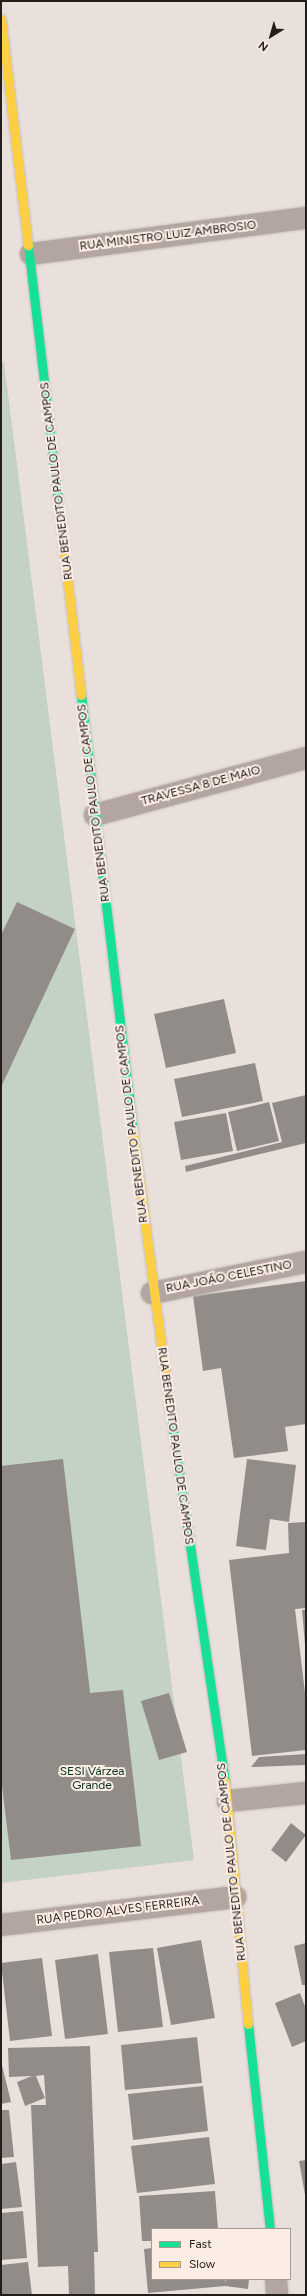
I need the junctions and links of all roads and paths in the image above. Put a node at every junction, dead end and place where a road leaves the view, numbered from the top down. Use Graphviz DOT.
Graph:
graph roads {
  1 [pos="1,19"];
  2 [pos="306,218"];
  3 [pos="31,254"];
  4 [pos="306,758"];
  5 [pos="95,815"];
  6 [pos="306,1262"];
  7 [pos="152,1293"];
  8 [pos="306,1793"];
  9 [pos="228,1801"];
  10 [pos="235,1897"];
  11 [pos="1,1925"];
  12 [pos="270,2228"];
  13 [pos="276,2280"];
  14 [pos="277,2295"];
  1 -- 3 [label="street, RUA BENEDITO PAULO DE CAMPOS"];
  2 -- 3 [label="street, RUA MINISTRO LUIZ AMBROSIO"];
  3 -- 5 [label="street, RUA BENEDITO PAULO DE CAMPOS"];
  4 -- 5 [label="street, TRAVESSA 8 DE MAIO"];
  5 -- 7 [label="street, RUA BENEDITO PAULO DE CAMPOS"];
  6 -- 7 [label="street, RUA JOÃO CELESTINO"];
  7 -- 9 [label="street, RUA BENEDITO PAULO DE CAMPOS"];
  8 -- 9 [label="street"];
  9 -- 10 [label="street, RUA BENEDITO PAULO DE CAMPOS"];
  10 -- 11 [label="street, RUA PEDRO ALVES FERREIRA"];
  10 -- 12 [label="street, RUA BENEDITO PAULO DE CAMPOS"];
  13 -- 14 [label="street"];
}
